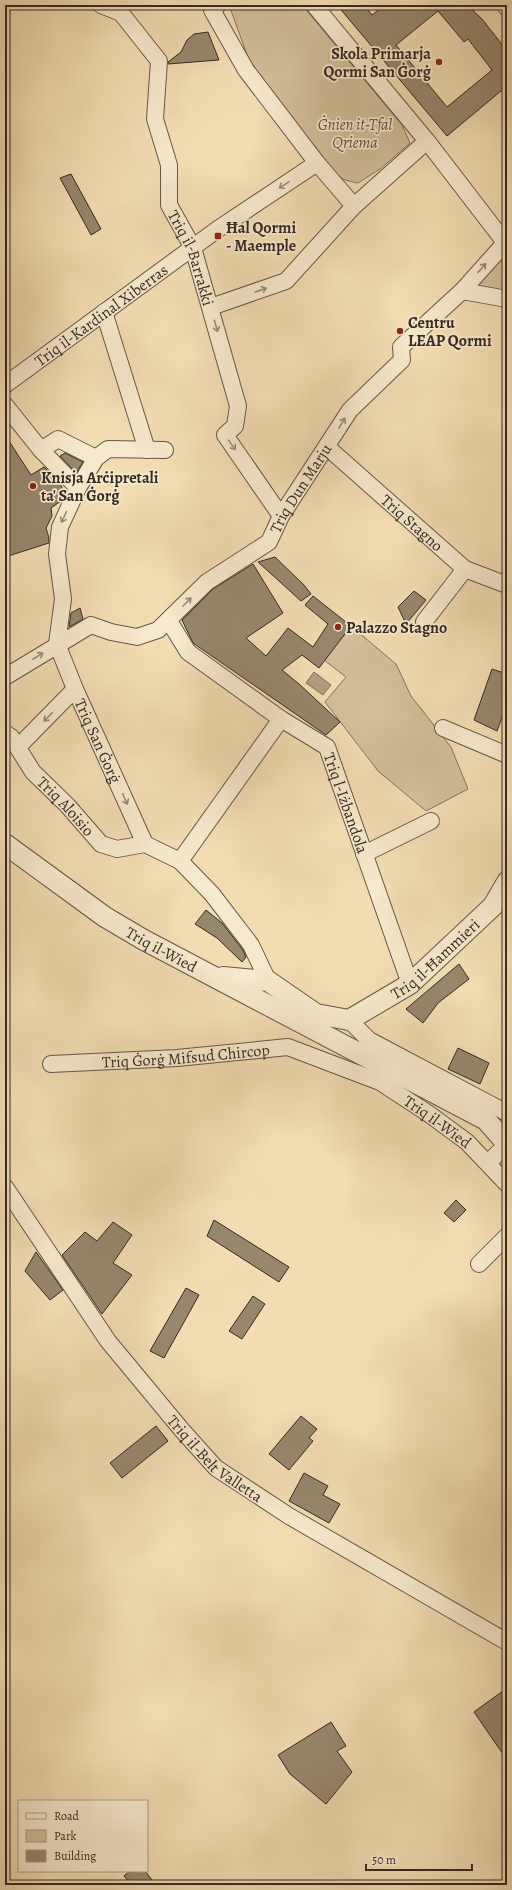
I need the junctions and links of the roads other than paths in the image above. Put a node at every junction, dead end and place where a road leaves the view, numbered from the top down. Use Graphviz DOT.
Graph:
graph roads {
  1 [pos="101,5"];
  2 [pos="314,5"];
  3 [pos="505,5"];
  4 [pos="215,8"];
  5 [pos="507,8"];
  6 [pos="427,141"];
  7 [pos="317,163"];
  8 [pos="354,206"];
  9 [pos="506,244"];
  10 [pos="193,248"];
  11 [pos="462,291"];
  12 [pos="507,299"];
  13 [pos="211,307"];
  14 [pos="104,312"];
  15 [pos="5,385"];
  16 [pos="5,405"];
  17 [pos="327,447"];
  18 [pos="41,450"];
  19 [pos="147,450"];
  20 [pos="165,450"];
  21 [pos="96,458"];
  22 [pos="78,488"];
  23 [pos="281,516"];
  24 [pos="464,569"];
  25 [pos="507,585"];
  26 [pos="168,621"];
  27 [pos="424,622"];
  28 [pos="57,644"];
  29 [pos="5,677"];
  30 [pos="75,689"];
  31 [pos="281,719"];
  32 [pos="443,728"];
  33 [pos="5,733"];
  34 [pos="18,747"];
  35 [pos="507,755"];
  36 [pos="431,821"];
  37 [pos="5,844"];
  38 [pos="145,844"];
  39 [pos="364,854"];
  40 [pos="180,861"];
  41 [pos="507,882"];
  42 [pos="215,976"];
  43 [pos="268,981"];
  44 [pos="410,984"];
  45 [pos="349,1020"];
  46 [pos="329,1037"];
  47 [pos="318,1060"];
  48 [pos="51,1064"];
  49 [pos="507,1112"];
  50 [pos="507,1144"];
  51 [pos="488,1163"];
  52 [pos="507,1184"];
  53 [pos="5,1187"];
  54 [pos="507,1236"];
  55 [pos="479,1264"];
  56 [pos="507,1642"];
  1 -- 10 [label="street, Triq il-Barrakki"];
  2 -- 6 [label="street"];
  3 -- 5 [label="street"];
  4 -- 7 [label="street"];
  6 -- 8 [label="street"];
  6 -- 9 [label="street"];
  7 -- 8 [label="street"];
  7 -- 10 [label="street, Triq il-Kardinal Xiberras, one-way"];
  13 -- 8 [label="street, one-way"];
  11 -- 9 [label="street, Triq Dun Marju, one-way"];
  10 -- 13 [label="street, Triq il-Barrakki"];
  10 -- 14 [label="street, Triq il-Kardinal Xiberras"];
  11 -- 12 [label="street"];
  17 -- 11 [label="street, Triq Dun Marju, one-way"];
  13 -- 23 [label="street, Triq il-Barrakki, one-way"];
  14 -- 15 [label="street, Triq il-Kardinal Xiberras"];
  14 -- 19 [label="street"];
  16 -- 18 [label="street"];
  17 -- 23 [label="street, Triq Dun Marju"];
  17 -- 24 [label="street, Triq Stagno"];
  18 -- 21 [label="street"];
  18 -- 22 [label="street"];
  19 -- 20 [label="street"];
  19 -- 21 [label="street"];
  21 -- 22 [label="street, Triq San Ġorġ"];
  22 -- 28 [label="street, Triq San Ġorġ, one-way"];
  26 -- 23 [label="street, Triq Dun Marju, one-way"];
  24 -- 25 [label="street, Triq Stagno"];
  24 -- 27 [label="street"];
  26 -- 28 [label="street, Triq Dun Marju"];
  26 -- 31 [label="street, Triq l-Iżbandola"];
  29 -- 28 [label="street, Triq Dun Marju, one-way"];
  28 -- 30 [label="street, Triq San Ġorġ"];
  30 -- 34 [label="street, one-way"];
  30 -- 38 [label="street, Triq San Ġorġ, one-way"];
  31 -- 39 [label="street, Triq l-Iżbandola"];
  31 -- 40 [label="street"];
  32 -- 35 [label="street"];
  33 -- 34 [label="street, Triq Aloisio"];
  34 -- 38 [label="street, Triq Aloisio"];
  36 -- 39 [label="street"];
  37 -- 42 [label="street, Triq il-Wied"];
  38 -- 40 [label="street"];
  39 -- 44 [label="street, Triq l-Iżbandola"];
  40 -- 43 [label="street"];
  41 -- 44 [label="street, Triq il-Ħammieri"];
  42 -- 43 [label="street"];
  42 -- 46 [label="street, Triq il-Wied"];
  43 -- 45 [label="street"];
  44 -- 45 [label="street, Triq il-Ħammieri"];
  45 -- 49 [label="street"];
  46 -- 47 [label="street"];
  46 -- 50 [label="street, Triq il-Wied"];
  47 -- 48 [label="street, Triq Ġorġ Mifsud Chircop"];
  47 -- 51 [label="street, Triq il-Wied"];
  50 -- 51 [label="street, Triq il-Wied"];
  51 -- 52 [label="street, Triq il-Wied"];
  53 -- 56 [label="street, Triq il-Belt Valletta"];
  54 -- 55 [label="street"];
}
